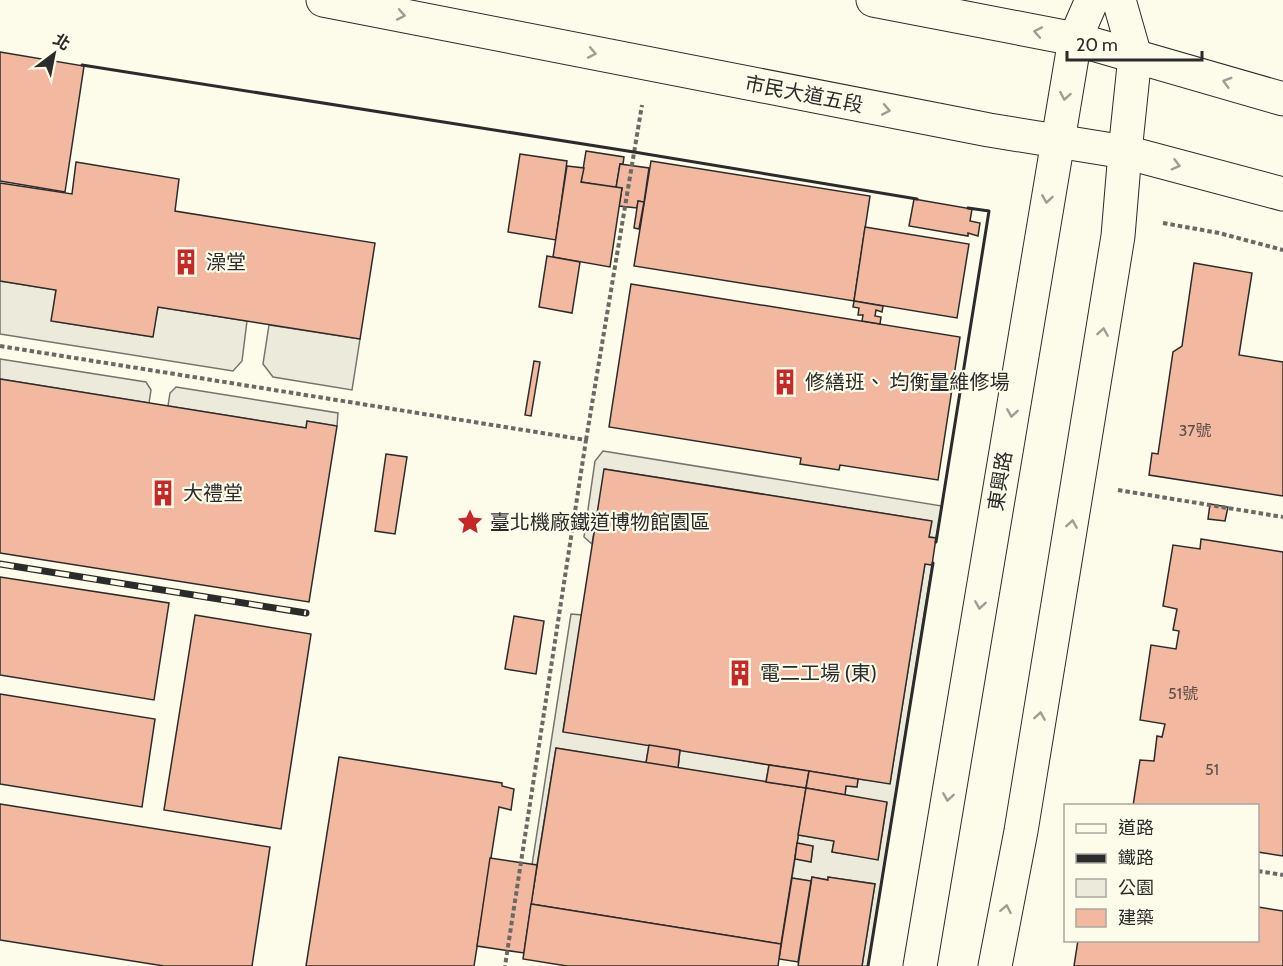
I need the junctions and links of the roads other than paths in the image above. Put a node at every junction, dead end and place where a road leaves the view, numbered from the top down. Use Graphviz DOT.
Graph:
graph roads {
  1 [pos="322,0"];
  2 [pos="873,0"];
  3 [pos="1092,0"];
  4 [pos="1119,0"];
  5 [pos="1075,39"];
  6 [pos="1135,56"];
  7 [pos="1283,99"];
  8 [pos="1056,142"];
  9 [pos="1125,152"];
  10 [pos="1283,194"];
  11 [pos="920,966"];
  12 [pos="995,966"];
  1 -- 8 [label="street, 市民大道五段, one-way"];
  5 -- 2 [label="street, one-way"];
  3 -- 5 [label="street, 東興路"];
  4 -- 6 [label="street"];
  5 -- 6 [label="street"];
  5 -- 8 [label="street, 東興路, one-way"];
  7 -- 6 [label="street, one-way"];
  6 -- 9 [label="street"];
  8 -- 9 [label="street, 市民大道五段"];
  8 -- 11 [label="street, 東興路, one-way"];
  9 -- 10 [label="street, 市民大道五段, one-way"];
  12 -- 9 [label="street, one-way"];
}
